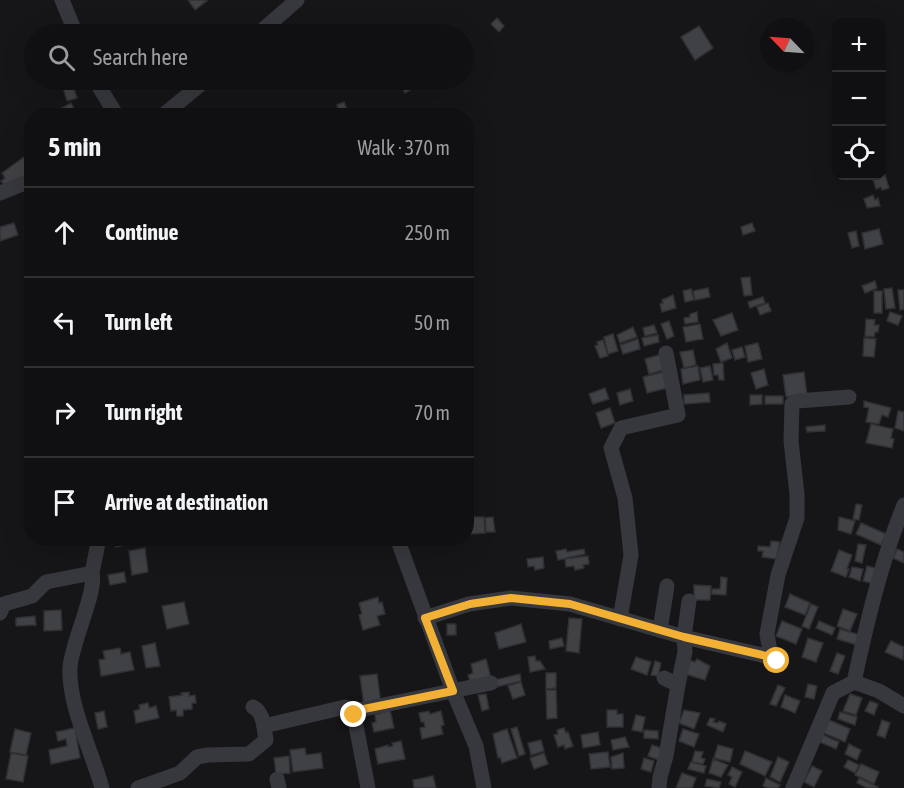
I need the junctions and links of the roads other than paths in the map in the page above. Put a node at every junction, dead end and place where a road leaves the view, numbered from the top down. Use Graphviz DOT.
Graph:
graph roads {
  1 [pos="62,0"];
  2 [pos="297,0"];
  3 [pos="72,24"];
  4 [pos="269,24"];
  5 [pos="101,90"];
  6 [pos="194,90"];
  7 [pos="112,108"];
  8 [pos="172,108"];
  9 [pos="24,183"];
  10 [pos="0,193"];
  11 [pos="666,353"];
  12 [pos="849,397"];
  13 [pos="904,505"];
  14 [pos="97,546"];
  15 [pos="400,546"];
  16 [pos="92,573"];
  17 [pos="667,586"];
  18 [pos="689,601"];
  19 [pos="0,612"];
  20 [pos="425,618"];
  21 [pos="620,619"];
  22 [pos="660,630"];
  23 [pos="684,637"];
  24 [pos="664,678"];
  25 [pos="854,682"];
  26 [pos="491,683"];
  27 [pos="678,685"];
  28 [pos="453,691"];
  29 [pos="904,706"];
  30 [pos="253,707"];
  31 [pos="354,715"];
  32 [pos="264,726"];
  33 [pos="102,788"];
  34 [pos="138,788"];
  35 [pos="368,788"];
  36 [pos="484,788"];
  37 [pos="659,788"];
  38 [pos="794,788"];
  1 -- 3 [label="street"];
  2 -- 4 [label="street"];
  5 -- 7 [label="street"];
  6 -- 8 [label="street"];
  9 -- 10 [label="street"];
  11 -- 21 [label="street"];
  12 -- 23 [label="street"];
  13 -- 25 [label="street"];
  14 -- 16 [label="street"];
  15 -- 20 [label="street"];
  16 -- 19 [label="street"];
  16 -- 33 [label="street"];
  17 -- 22 [label="street"];
  18 -- 23 [label="street"];
  20 -- 21 [label="street"];
  20 -- 28 [label="street"];
  21 -- 22 [label="street"];
  22 -- 23 [label="street"];
  23 -- 27 [label="street"];
  24 -- 27 [label="street"];
  25 -- 29 [label="street"];
  25 -- 38 [label="street"];
  26 -- 28 [label="street"];
  27 -- 37 [label="street"];
  28 -- 31 [label="street"];
  28 -- 36 [label="street"];
  30 -- 32 [label="street"];
  31 -- 32 [label="street"];
  31 -- 35 [label="street"];
  32 -- 34 [label="street"];
}
